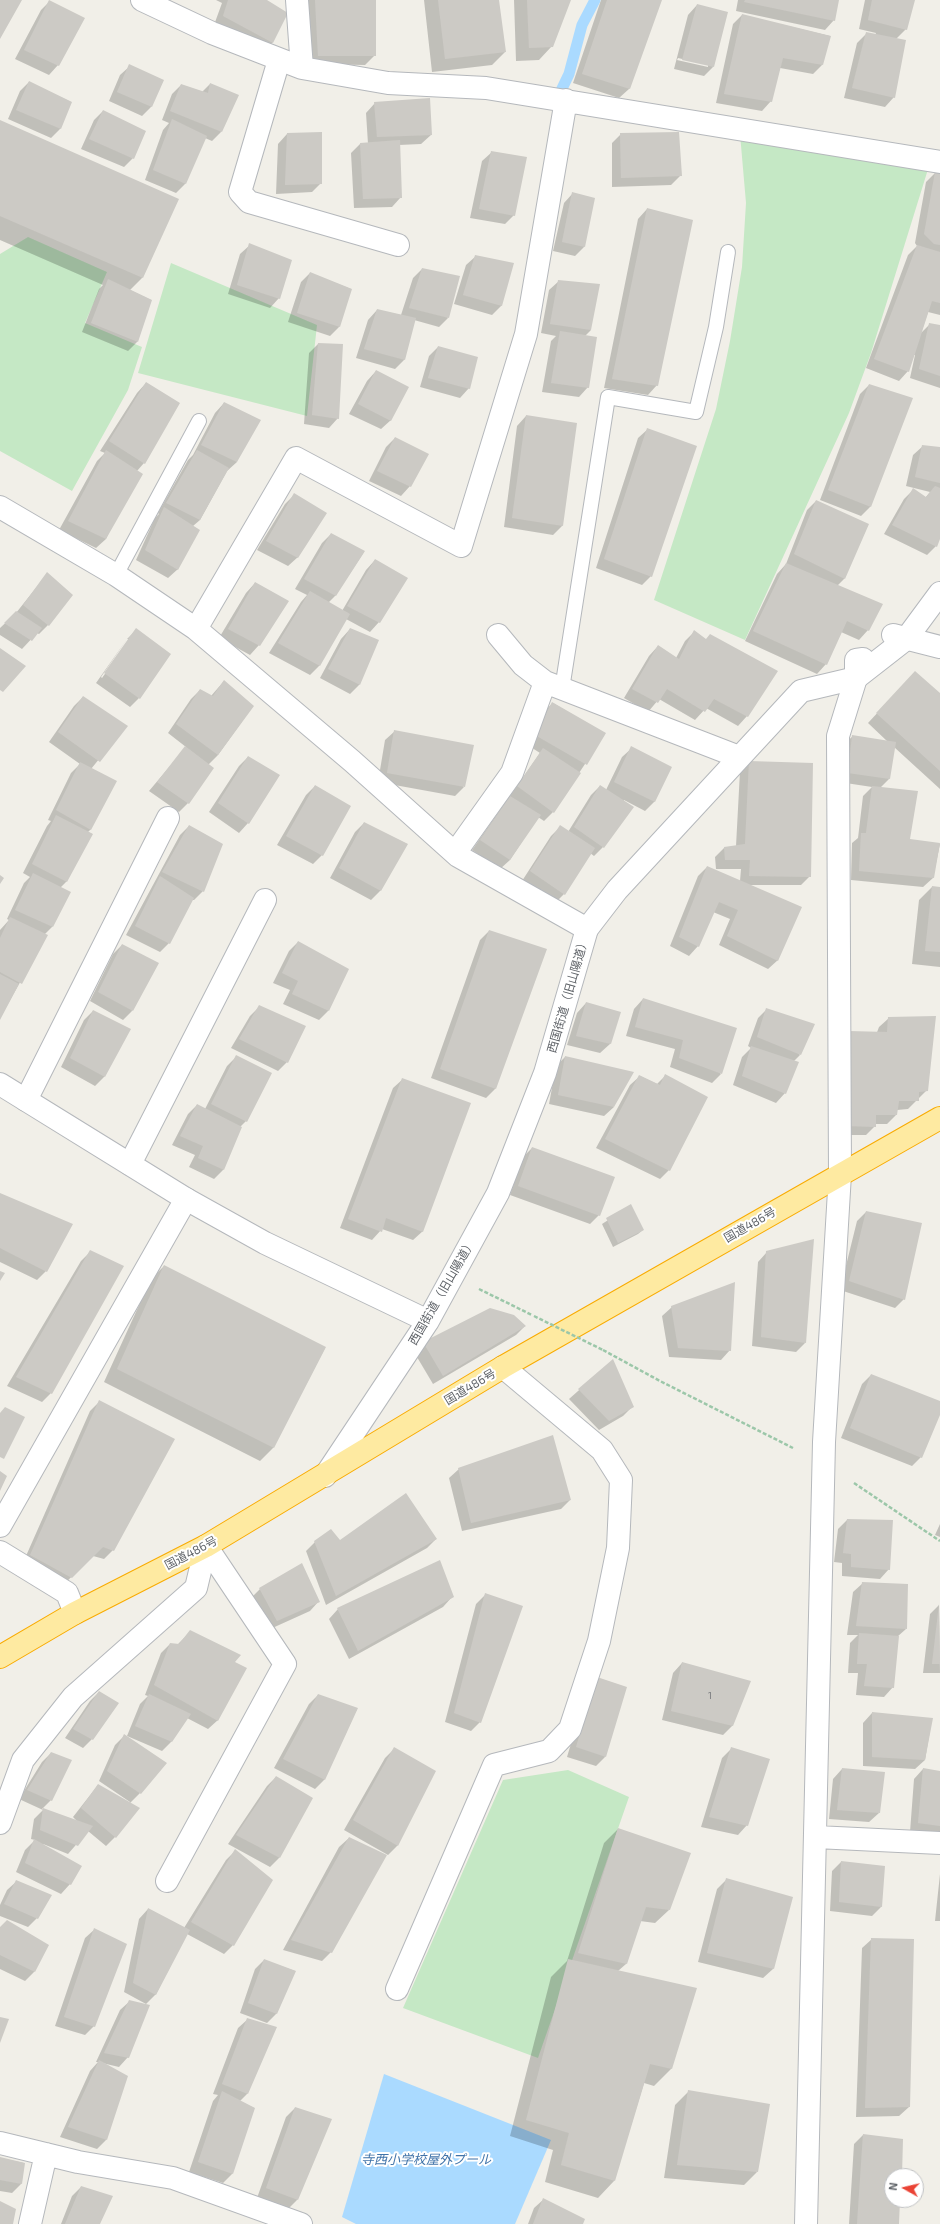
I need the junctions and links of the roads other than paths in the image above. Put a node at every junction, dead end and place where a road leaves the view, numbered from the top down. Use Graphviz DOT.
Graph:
graph roads {
  1 [pos="142,0"];
  2 [pos="297,0"];
  3 [pos="280,60"];
  4 [pos="302,68"];
  5 [pos="566,100"];
  6 [pos="940,162"];
  7 [pos="398,245"];
  8 [pos="728,252"];
  9 [pos="199,421"];
  10 [pos="0,507"];
  11 [pos="116,575"];
  12 [pos="940,593"];
  13 [pos="196,629"];
  14 [pos="498,635"];
  15 [pos="899,637"];
  16 [pos="940,647"];
  17 [pos="860,668"];
  18 [pos="554,686"];
  19 [pos="739,758"];
  20 [pos="168,818"];
  21 [pos="455,853"];
  22 [pos="265,900"];
  23 [pos="587,929"];
  24 [pos="0,1084"];
  25 [pos="26,1100"];
  26 [pos="940,1118"];
  27 [pos="130,1164"];
  28 [pos="840,1174"];
  29 [pos="186,1199"];
  30 [pos="428,1321"];
  31 [pos="504,1367"];
  32 [pos="325,1476"];
  33 [pos="0,1526"];
  34 [pos="206,1546"];
  35 [pos="0,1552"];
  36 [pos="75,1613"];
  37 [pos="0,1657"];
  38 [pos="0,1823"];
  39 [pos="816,1837"];
  40 [pos="940,1843"];
  41 [pos="167,1881"];
  42 [pos="397,1989"];
  43 [pos="0,2143"];
  44 [pos="46,2154"];
  45 [pos="30,2224"];
  46 [pos="301,2224"];
  47 [pos="806,2224"];
  1 -- 3 [label="street"];
  2 -- 4 [label="street"];
  3 -- 4 [label="street"];
  3 -- 7 [label="street"];
  4 -- 5 [label="street"];
  5 -- 6 [label="street"];
  5 -- 13 [label="street"];
  8 -- 18 [label="lane"];
  9 -- 11 [label="lane"];
  10 -- 11 [label="street"];
  11 -- 13 [label="street"];
  12 -- 15 [label="street, 西国街道（旧山陽道）"];
  13 -- 21 [label="street"];
  14 -- 18 [label="street"];
  15 -- 16 [label="street"];
  15 -- 17 [label="street, 西国街道（旧山陽道）"];
  17 -- 19 [label="street, 西国街道（旧山陽道）"];
  17 -- 28 [label="street"];
  18 -- 19 [label="street"];
  18 -- 21 [label="street"];
  19 -- 23 [label="street, 西国街道（旧山陽道）"];
  20 -- 25 [label="street"];
  21 -- 23 [label="street"];
  22 -- 27 [label="street"];
  23 -- 30 [label="street, 西国街道（旧山陽道）"];
  24 -- 25 [label="street"];
  25 -- 27 [label="street"];
  26 -- 28 [label="highway, 国道486号"];
  27 -- 29 [label="street"];
  28 -- 31 [label="highway, 国道486号"];
  28 -- 39 [label="street"];
  29 -- 30 [label="street"];
  29 -- 33 [label="street"];
  30 -- 32 [label="street, 西国街道（旧山陽道）"];
  31 -- 32 [label="highway, 国道486号"];
  31 -- 42 [label="street"];
  32 -- 34 [label="highway, 国道486号"];
  34 -- 36 [label="highway, 国道486号"];
  34 -- 38 [label="street"];
  34 -- 41 [label="street"];
  35 -- 36 [label="street"];
  36 -- 37 [label="highway, 国道486号"];
  39 -- 40 [label="street"];
  39 -- 47 [label="street"];
  43 -- 44 [label="street"];
  44 -- 45 [label="street"];
  44 -- 46 [label="street"];
}
